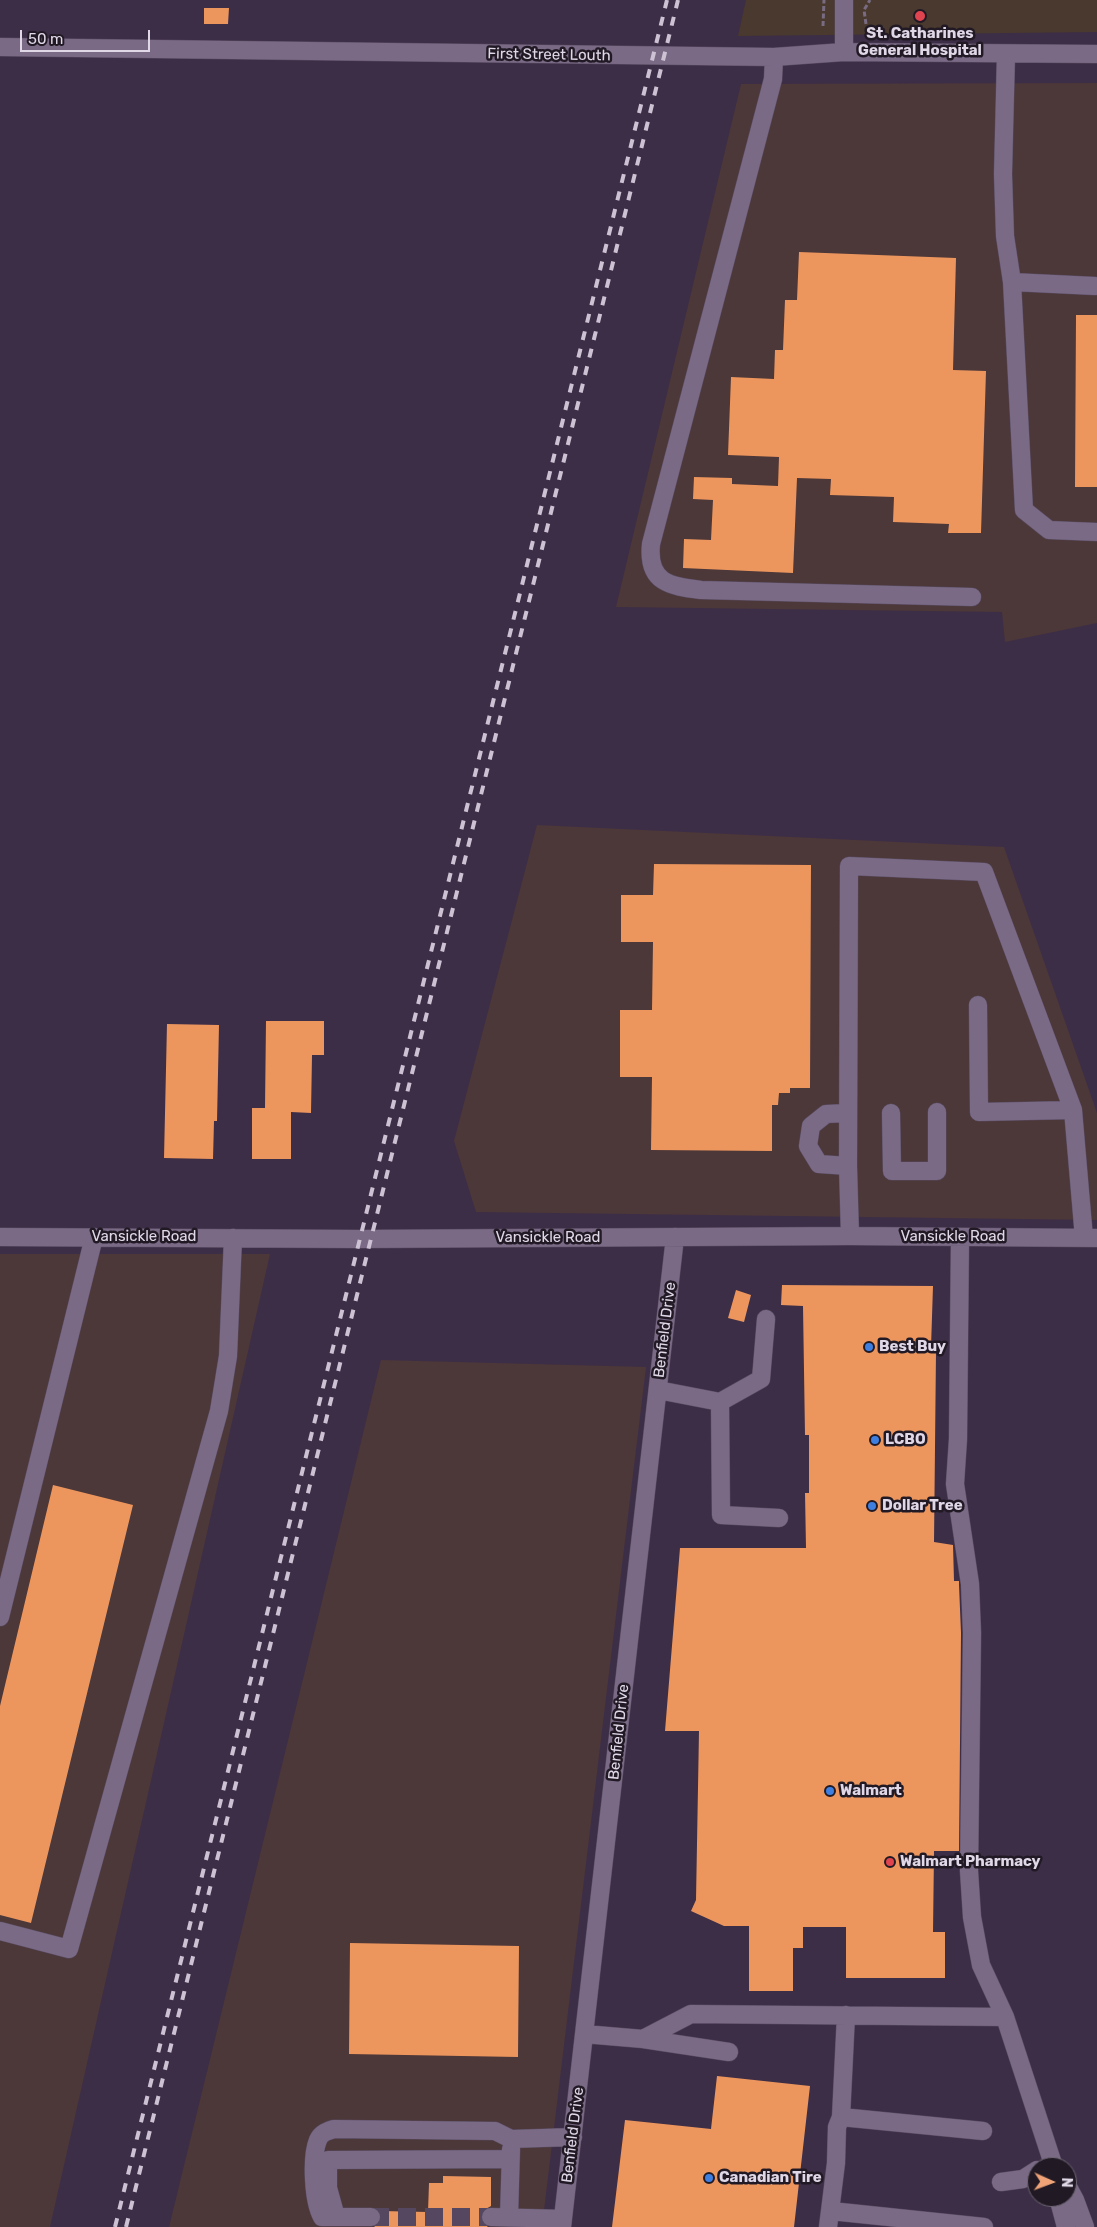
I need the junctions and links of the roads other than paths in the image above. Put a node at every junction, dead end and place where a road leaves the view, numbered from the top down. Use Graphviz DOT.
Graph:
graph roads {
  1 [pos="844,0"];
  2 [pos="0,47"];
  3 [pos="844,52"];
  4 [pos="1006,54"];
  5 [pos="1097,54"];
  6 [pos="774,57"];
  7 [pos="1012,282"];
  8 [pos="1095,286"];
  9 [pos="1097,532"];
  10 [pos="972,597"];
  11 [pos="978,1005"];
  12 [pos="1073,1110"];
  13 [pos="937,1112"];
  14 [pos="847,1113"];
  15 [pos="892,1113"];
  16 [pos="848,1166"];
  17 [pos="850,1236"];
  18 [pos="0,1237"];
  19 [pos="94,1237"];
  20 [pos="960,1237"];
  21 [pos="233,1238"];
  22 [pos="675,1238"];
  23 [pos="1090,1238"];
  24 [pos="766,1319"];
  25 [pos="658,1390"];
  26 [pos="720,1402"];
  27 [pos="780,1518"];
  28 [pos="0,1617"];
  29 [pos="0,1931"];
  30 [pos="846,2015"];
  31 [pos="1005,2017"];
  32 [pos="584,2034"];
  33 [pos="642,2039"];
  34 [pos="729,2052"];
  35 [pos="841,2117"];
  36 [pos="983,2132"];
  37 [pos="573,2137"];
  38 [pos="511,2139"];
  39 [pos="1049,2157"];
  40 [pos="510,2159"];
  41 [pos="1027,2176"];
  42 [pos="1001,2182"];
  43 [pos="1077,2205"];
  44 [pos="1061,2207"];
  45 [pos="336,2217"];
  46 [pos="371,2217"];
  47 [pos="491,2217"];
  48 [pos="509,2217"];
  49 [pos="830,2219"];
  50 [pos="563,2223"];
  51 [pos="984,2227"];
  52 [pos="1066,2227"];
  53 [pos="1085,2227"];
  1 -- 3 [label="street"];
  2 -- 6 [label="street, First Street Louth"];
  3 -- 4 [label="street, First Street Louth"];
  3 -- 6 [label="street, First Street Louth"];
  4 -- 5 [label="street, First Street Louth"];
  4 -- 7 [label="street"];
  6 -- 10 [label="street"];
  7 -- 8 [label="street"];
  7 -- 9 [label="street"];
  11 -- 12 [label="street"];
  12 -- 14 [label="street"];
  12 -- 23 [label="street"];
  13 -- 15 [label="street"];
  14 -- 16 [label="street"];
  14 -- 16 [label="street"];
  16 -- 17 [label="street"];
  17 -- 20 [label="street, Vansickle Road"];
  17 -- 22 [label="street, Vansickle Road"];
  18 -- 19 [label="street, Vansickle Road"];
  19 -- 21 [label="street, Vansickle Road"];
  19 -- 28 [label="street"];
  20 -- 23 [label="street, Vansickle Road"];
  20 -- 31 [label="street"];
  21 -- 22 [label="street, Vansickle Road"];
  21 -- 29 [label="street"];
  22 -- 25 [label="street, Benfield Drive"];
  24 -- 26 [label="street"];
  25 -- 26 [label="street"];
  25 -- 32 [label="street, Benfield Drive"];
  26 -- 27 [label="street"];
  30 -- 31 [label="street"];
  30 -- 33 [label="street"];
  30 -- 35 [label="street"];
  31 -- 39 [label="street"];
  32 -- 33 [label="street"];
  32 -- 37 [label="street, Benfield Drive"];
  33 -- 34 [label="street"];
  35 -- 36 [label="street"];
  35 -- 49 [label="street"];
  37 -- 38 [label="street"];
  37 -- 50 [label="street, Benfield Drive"];
  38 -- 40 [label="street"];
  38 -- 45 [label="street"];
  40 -- 45 [label="street"];
  40 -- 48 [label="street"];
  41 -- 42 [label="street"];
  43 -- 53 [label="street"];
  44 -- 52 [label="street"];
  45 -- 46 [label="street"];
  47 -- 48 [label="street"];
  48 -- 50 [label="street"];
  49 -- 51 [label="street"];
}
